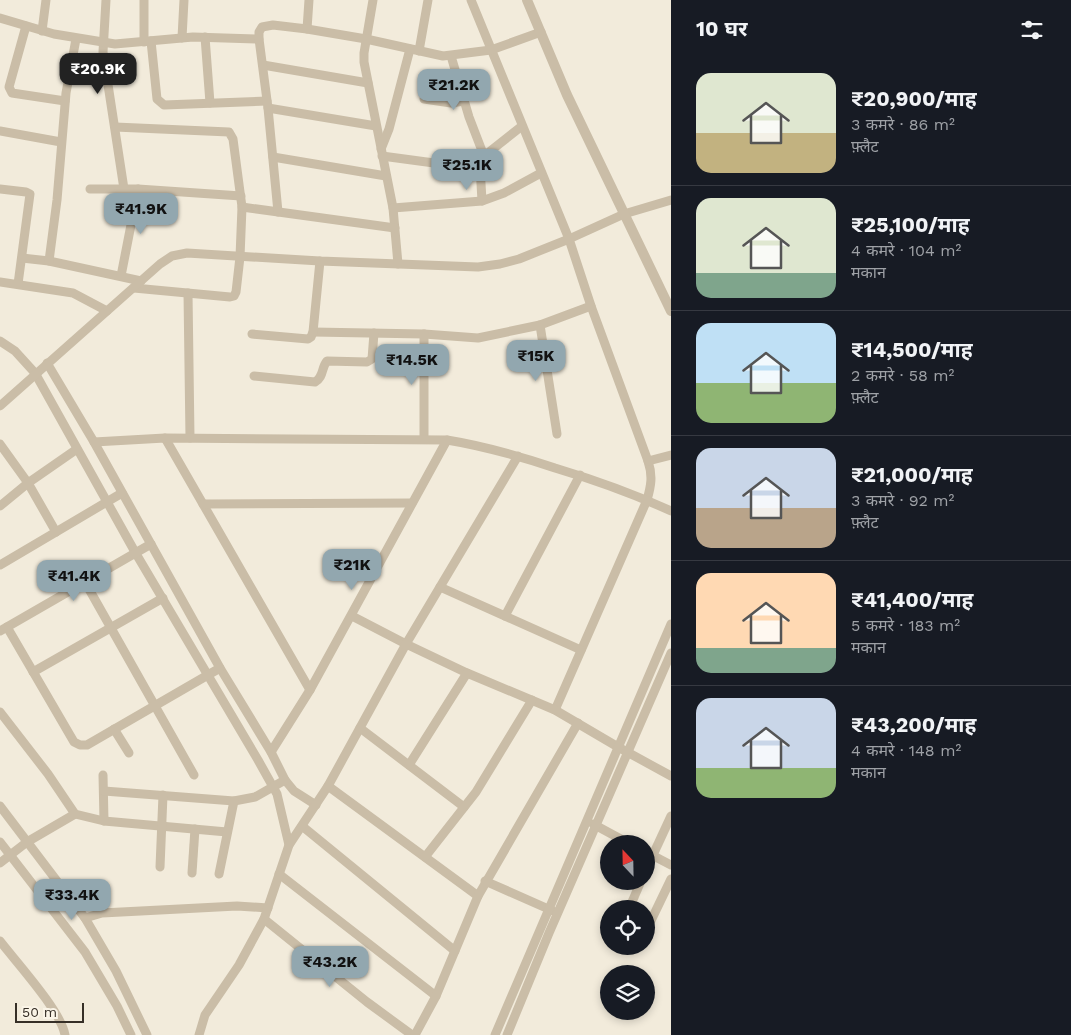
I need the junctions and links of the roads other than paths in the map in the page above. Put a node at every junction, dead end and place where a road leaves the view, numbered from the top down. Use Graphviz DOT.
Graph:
graph roads {
  1 [pos="46,0"];
  2 [pos="106,0"];
  3 [pos="144,0"];
  4 [pos="184,0"];
  5 [pos="309,0"];
  6 [pos="373,0"];
  7 [pos="428,0"];
  8 [pos="472,0"];
  9 [pos="527,0"];
  10 [pos="0,18"];
  11 [pos="26,26"];
  12 [pos="307,29"];
  13 [pos="42,31"];
  14 [pos="541,32"];
  15 [pos="205,37"];
  16 [pos="76,38"];
  17 [pos="182,38"];
  18 [pos="260,39"];
  19 [pos="366,39"];
  20 [pos="148,42"];
  21 [pos="102,43"];
  22 [pos="415,50"];
  23 [pos="492,50"];
  24 [pos="451,56"];
  25 [pos="263,66"];
  26 [pos="368,83"];
  27 [pos="424,99"];
  28 [pos="65,101"];
  29 [pos="464,101"];
  30 [pos="210,103"];
  31 [pos="268,105"];
  32 [pos="376,126"];
  33 [pos="522,126"];
  34 [pos="115,127"];
  35 [pos="0,131"];
  36 [pos="61,142"];
  37 [pos="382,152"];
  38 [pos="484,156"];
  39 [pos="273,157"];
  40 [pos="480,166"];
  41 [pos="541,173"];
  42 [pos="386,176"];
  43 [pos="0,189"];
  44 [pos="90,189"];
  45 [pos="124,189"];
  46 [pos="138,189"];
  47 [pos="241,196"];
  48 [pos="671,200"];
  49 [pos="482,201"];
  50 [pos="242,207"];
  51 [pos="393,208"];
  52 [pos="278,212"];
  53 [pos="624,214"];
  54 [pos="394,228"];
  55 [pos="569,239"];
  56 [pos="240,257"];
  57 [pos="22,258"];
  58 [pos="49,261"];
  59 [pos="320,262"];
  60 [pos="398,264"];
  61 [pos="121,276"];
  62 [pos="0,282"];
  63 [pos="18,284"];
  64 [pos="138,285"];
  65 [pos="188,293"];
  66 [pos="591,306"];
  67 [pos="107,311"];
  68 [pos="671,311"];
  69 [pos="540,325"];
  70 [pos="313,332"];
  71 [pos="374,333"];
  72 [pos="252,334"];
  73 [pos="424,334"];
  74 [pos="0,341"];
  75 [pos="47,363"];
  76 [pos="35,373"];
  77 [pos="254,376"];
  78 [pos="0,406"];
  79 [pos="556,434"];
  80 [pos="165,438"];
  81 [pos="190,438"];
  82 [pos="424,438"];
  83 [pos="446,440"];
  84 [pos="94,442"];
  85 [pos="0,444"];
  86 [pos="77,449"];
  87 [pos="671,455"];
  88 [pos="518,456"];
  89 [pos="648,461"];
  90 [pos="580,476"];
  91 [pos="28,483"];
  92 [pos="122,493"];
  93 [pos="647,500"];
  94 [pos="108,502"];
  95 [pos="412,503"];
  96 [pos="203,504"];
  97 [pos="0,506"];
  98 [pos="671,511"];
  99 [pos="56,532"];
  100 [pos="151,544"];
  101 [pos="136,552"];
  102 [pos="0,565"];
  103 [pos="85,582"];
  104 [pos="440,587"];
  105 [pos="164,598"];
  106 [pos="352,616"];
  107 [pos="505,616"];
  108 [pos="671,624"];
  109 [pos="111,628"];
  110 [pos="3,629"];
  111 [pos="406,644"];
  112 [pos="581,650"];
  113 [pos="671,653"];
  114 [pos="220,668"];
  115 [pos="34,672"];
  116 [pos="467,674"];
  117 [pos="208,675"];
  118 [pos="310,690"];
  119 [pos="532,700"];
  120 [pos="156,706"];
  121 [pos="555,710"];
  122 [pos="0,712"];
  123 [pos="578,723"];
  124 [pos="360,728"];
  125 [pos="114,729"];
  126 [pos="618,748"];
  127 [pos="272,752"];
  128 [pos="627,752"];
  129 [pos="128,753"];
  130 [pos="409,764"];
  131 [pos="103,775"];
  132 [pos="194,775"];
  133 [pos="671,776"];
  134 [pos="285,780"];
  135 [pos="274,786"];
  136 [pos="328,786"];
  137 [pos="104,791"];
  138 [pos="163,796"];
  139 [pos="234,800"];
  140 [pos="316,805"];
  141 [pos="0,806"];
  142 [pos="464,807"];
  143 [pos="75,814"];
  144 [pos="671,816"];
  145 [pos="586,821"];
  146 [pos="104,822"];
  147 [pos="161,826"];
  148 [pos="302,826"];
  149 [pos="597,826"];
  150 [pos="195,829"];
  151 [pos="227,832"];
  152 [pos="614,835"];
  153 [pos="0,842"];
  154 [pos="27,842"];
  155 [pos="655,844"];
  156 [pos="289,845"];
  157 [pos="10,855"];
  158 [pos="425,857"];
  159 [pos="655,857"];
  160 [pos="0,863"];
  161 [pos="671,865"];
  162 [pos="160,867"];
  163 [pos="192,872"];
  164 [pos="218,874"];
  165 [pos="279,874"];
  166 [pos="671,879"];
  167 [pos="486,881"];
  168 [pos="478,896"];
  169 [pos="268,908"];
  170 [pos="553,912"];
  171 [pos="655,912"];
  172 [pos="85,918"];
  173 [pos="264,919"];
  174 [pos="0,941"];
  175 [pos="455,952"];
  176 [pos="436,996"];
  177 [pos="65,1035"];
  178 [pos="131,1035"];
  179 [pos="147,1035"];
  180 [pos="198,1035"];
  181 [pos="413,1035"];
  182 [pos="495,1035"];
  183 [pos="507,1035"];
  1 -- 13 [label="street"];
  2 -- 21 [label="street"];
  3 -- 20 [label="street"];
  4 -- 17 [label="street"];
  5 -- 12 [label="street"];
  6 -- 19 [label="street"];
  7 -- 22 [label="street"];
  8 -- 23 [label="street"];
  9 -- 14 [label="street"];
  10 -- 11 [label="street"];
  11 -- 13 [label="street"];
  11 -- 28 [label="street"];
  12 -- 18 [label="street"];
  12 -- 19 [label="street"];
  13 -- 16 [label="street"];
  14 -- 23 [label="street"];
  14 -- 53 [label="street"];
  15 -- 17 [label="street"];
  15 -- 18 [label="street"];
  15 -- 30 [label="street"];
  16 -- 21 [label="street"];
  16 -- 28 [label="street"];
  17 -- 20 [label="street"];
  18 -- 25 [label="street"];
  19 -- 22 [label="street"];
  19 -- 26 [label="street"];
  20 -- 21 [label="street"];
  20 -- 30 [label="street"];
  21 -- 34 [label="street"];
  22 -- 24 [label="street"];
  22 -- 37 [label="street"];
  23 -- 24 [label="street"];
  23 -- 33 [label="street"];
  24 -- 29 [label="street"];
  25 -- 26 [label="street"];
  25 -- 31 [label="street"];
  26 -- 32 [label="street"];
  27 -- 29 [label="street"];
  28 -- 36 [label="street"];
  29 -- 38 [label="street"];
  30 -- 31 [label="street"];
  31 -- 32 [label="street"];
  31 -- 39 [label="street"];
  32 -- 37 [label="street"];
  33 -- 38 [label="street"];
  33 -- 41 [label="street"];
  34 -- 45 [label="street"];
  34 -- 47 [label="street"];
  35 -- 36 [label="street"];
  36 -- 58 [label="street"];
  37 -- 40 [label="street"];
  37 -- 42 [label="street"];
  38 -- 40 [label="street"];
  39 -- 42 [label="street"];
  39 -- 52 [label="street"];
  40 -- 49 [label="street"];
  41 -- 49 [label="street"];
  41 -- 55 [label="street"];
  42 -- 51 [label="street"];
  43 -- 57 [label="street"];
  44 -- 45 [label="street"];
  45 -- 46 [label="street"];
  46 -- 47 [label="street"];
  46 -- 61 [label="street"];
  47 -- 50 [label="street"];
  48 -- 53 [label="street"];
  49 -- 51 [label="street"];
  50 -- 52 [label="street"];
  50 -- 56 [label="street"];
  51 -- 54 [label="street"];
  52 -- 54 [label="street"];
  53 -- 55 [label="street"];
  53 -- 68 [label="street"];
  54 -- 60 [label="street"];
  55 -- 60 [label="street"];
  55 -- 66 [label="street"];
  56 -- 59 [label="street"];
  56 -- 64 [label="street"];
  56 -- 65 [label="street"];
  57 -- 58 [label="street"];
  57 -- 63 [label="street"];
  58 -- 61 [label="street"];
  59 -- 60 [label="street"];
  59 -- 70 [label="street"];
  61 -- 64 [label="street"];
  62 -- 63 [label="street"];
  63 -- 67 [label="street"];
  64 -- 65 [label="street"];
  64 -- 67 [label="street"];
  65 -- 81 [label="street"];
  66 -- 69 [label="street"];
  66 -- 89 [label="street"];
  67 -- 75 [label="street"];
  69 -- 73 [label="street"];
  69 -- 79 [label="street"];
  70 -- 71 [label="street"];
  70 -- 72 [label="street"];
  71 -- 73 [label="street"];
  71 -- 77 [label="street"];
  73 -- 82 [label="street"];
  74 -- 76 [label="street"];
  75 -- 76 [label="street"];
  75 -- 84 [label="street"];
  76 -- 78 [label="street"];
  76 -- 86 [label="street"];
  80 -- 81 [label="street"];
  80 -- 84 [label="street"];
  80 -- 96 [label="street"];
  81 -- 82 [label="street"];
  82 -- 83 [label="street"];
  83 -- 88 [label="street"];
  83 -- 95 [label="street"];
  84 -- 92 [label="street"];
  85 -- 91 [label="street"];
  86 -- 91 [label="street"];
  86 -- 94 [label="street"];
  87 -- 89 [label="street"];
  88 -- 90 [label="street"];
  88 -- 104 [label="street"];
  89 -- 93 [label="street"];
  90 -- 93 [label="street"];
  90 -- 107 [label="street"];
  91 -- 97 [label="street"];
  91 -- 99 [label="street"];
  92 -- 94 [label="street"];
  92 -- 100 [label="street"];
  93 -- 98 [label="street"];
  93 -- 112 [label="street"];
  94 -- 99 [label="street"];
  94 -- 101 [label="street"];
  95 -- 96 [label="street"];
  95 -- 106 [label="street"];
  96 -- 118 [label="street"];
  99 -- 102 [label="street"];
  100 -- 101 [label="street"];
  100 -- 114 [label="street"];
  101 -- 103 [label="street"];
  101 -- 105 [label="street"];
  103 -- 109 [label="street"];
  103 -- 110 [label="street"];
  104 -- 107 [label="street"];
  104 -- 111 [label="street"];
  105 -- 109 [label="street"];
  105 -- 117 [label="street"];
  106 -- 111 [label="street"];
  106 -- 118 [label="street"];
  107 -- 112 [label="street"];
  108 -- 126 [label="street"];
  109 -- 115 [label="street"];
  109 -- 120 [label="street"];
  110 -- 115 [label="street"];
  111 -- 116 [label="street"];
  111 -- 124 [label="street"];
  112 -- 121 [label="street"];
  113 -- 128 [label="street"];
  114 -- 117 [label="street"];
  114 -- 127 [label="street"];
  115 -- 125 [label="street"];
  116 -- 119 [label="street"];
  116 -- 130 [label="street"];
  117 -- 120 [label="street"];
  117 -- 135 [label="street"];
  118 -- 127 [label="street"];
  119 -- 121 [label="street"];
  119 -- 142 [label="street"];
  120 -- 125 [label="street"];
  120 -- 132 [label="street"];
  121 -- 123 [label="street"];
  122 -- 143 [label="street"];
  123 -- 126 [label="street"];
  123 -- 167 [label="street"];
  124 -- 130 [label="street"];
  124 -- 136 [label="street"];
  125 -- 129 [label="street"];
  126 -- 128 [label="street"];
  126 -- 145 [label="street"];
  127 -- 134 [label="street"];
  128 -- 133 [label="street"];
  128 -- 149 [label="street"];
  130 -- 142 [label="street"];
  131 -- 137 [label="street"];
  134 -- 135 [label="street"];
  134 -- 140 [label="street"];
  135 -- 139 [label="street"];
  135 -- 156 [label="street"];
  136 -- 140 [label="street"];
  136 -- 158 [label="street"];
  137 -- 138 [label="street"];
  137 -- 146 [label="street"];
  138 -- 139 [label="street"];
  138 -- 147 [label="street"];
  139 -- 151 [label="street"];
  140 -- 148 [label="street"];
  141 -- 154 [label="street"];
  142 -- 158 [label="street"];
  143 -- 146 [label="street"];
  143 -- 154 [label="street"];
  144 -- 155 [label="street"];
  145 -- 149 [label="street"];
  145 -- 170 [label="street"];
  146 -- 147 [label="street"];
  147 -- 150 [label="street"];
  147 -- 162 [label="street"];
  148 -- 156 [label="street"];
  148 -- 175 [label="street"];
  149 -- 152 [label="street"];
  149 -- 170 [label="street"];
  150 -- 151 [label="street"];
  150 -- 163 [label="street"];
  151 -- 164 [label="street"];
  153 -- 157 [label="street"];
  154 -- 157 [label="street"];
  154 -- 172 [label="street"];
  156 -- 165 [label="street"];
  157 -- 160 [label="street"];
  157 -- 178 [label="street"];
  158 -- 168 [label="street"];
  159 -- 161 [label="street"];
  165 -- 169 [label="street"];
  165 -- 176 [label="street"];
  166 -- 171 [label="street"];
  167 -- 168 [label="street"];
  167 -- 170 [label="street"];
  168 -- 175 [label="street"];
  169 -- 172 [label="street"];
  169 -- 173 [label="street"];
  170 -- 182 [label="street"];
  170 -- 183 [label="street"];
  172 -- 179 [label="street"];
  173 -- 180 [label="street"];
  173 -- 181 [label="street"];
  174 -- 177 [label="street"];
  175 -- 176 [label="street"];
  176 -- 181 [label="street"];
}
